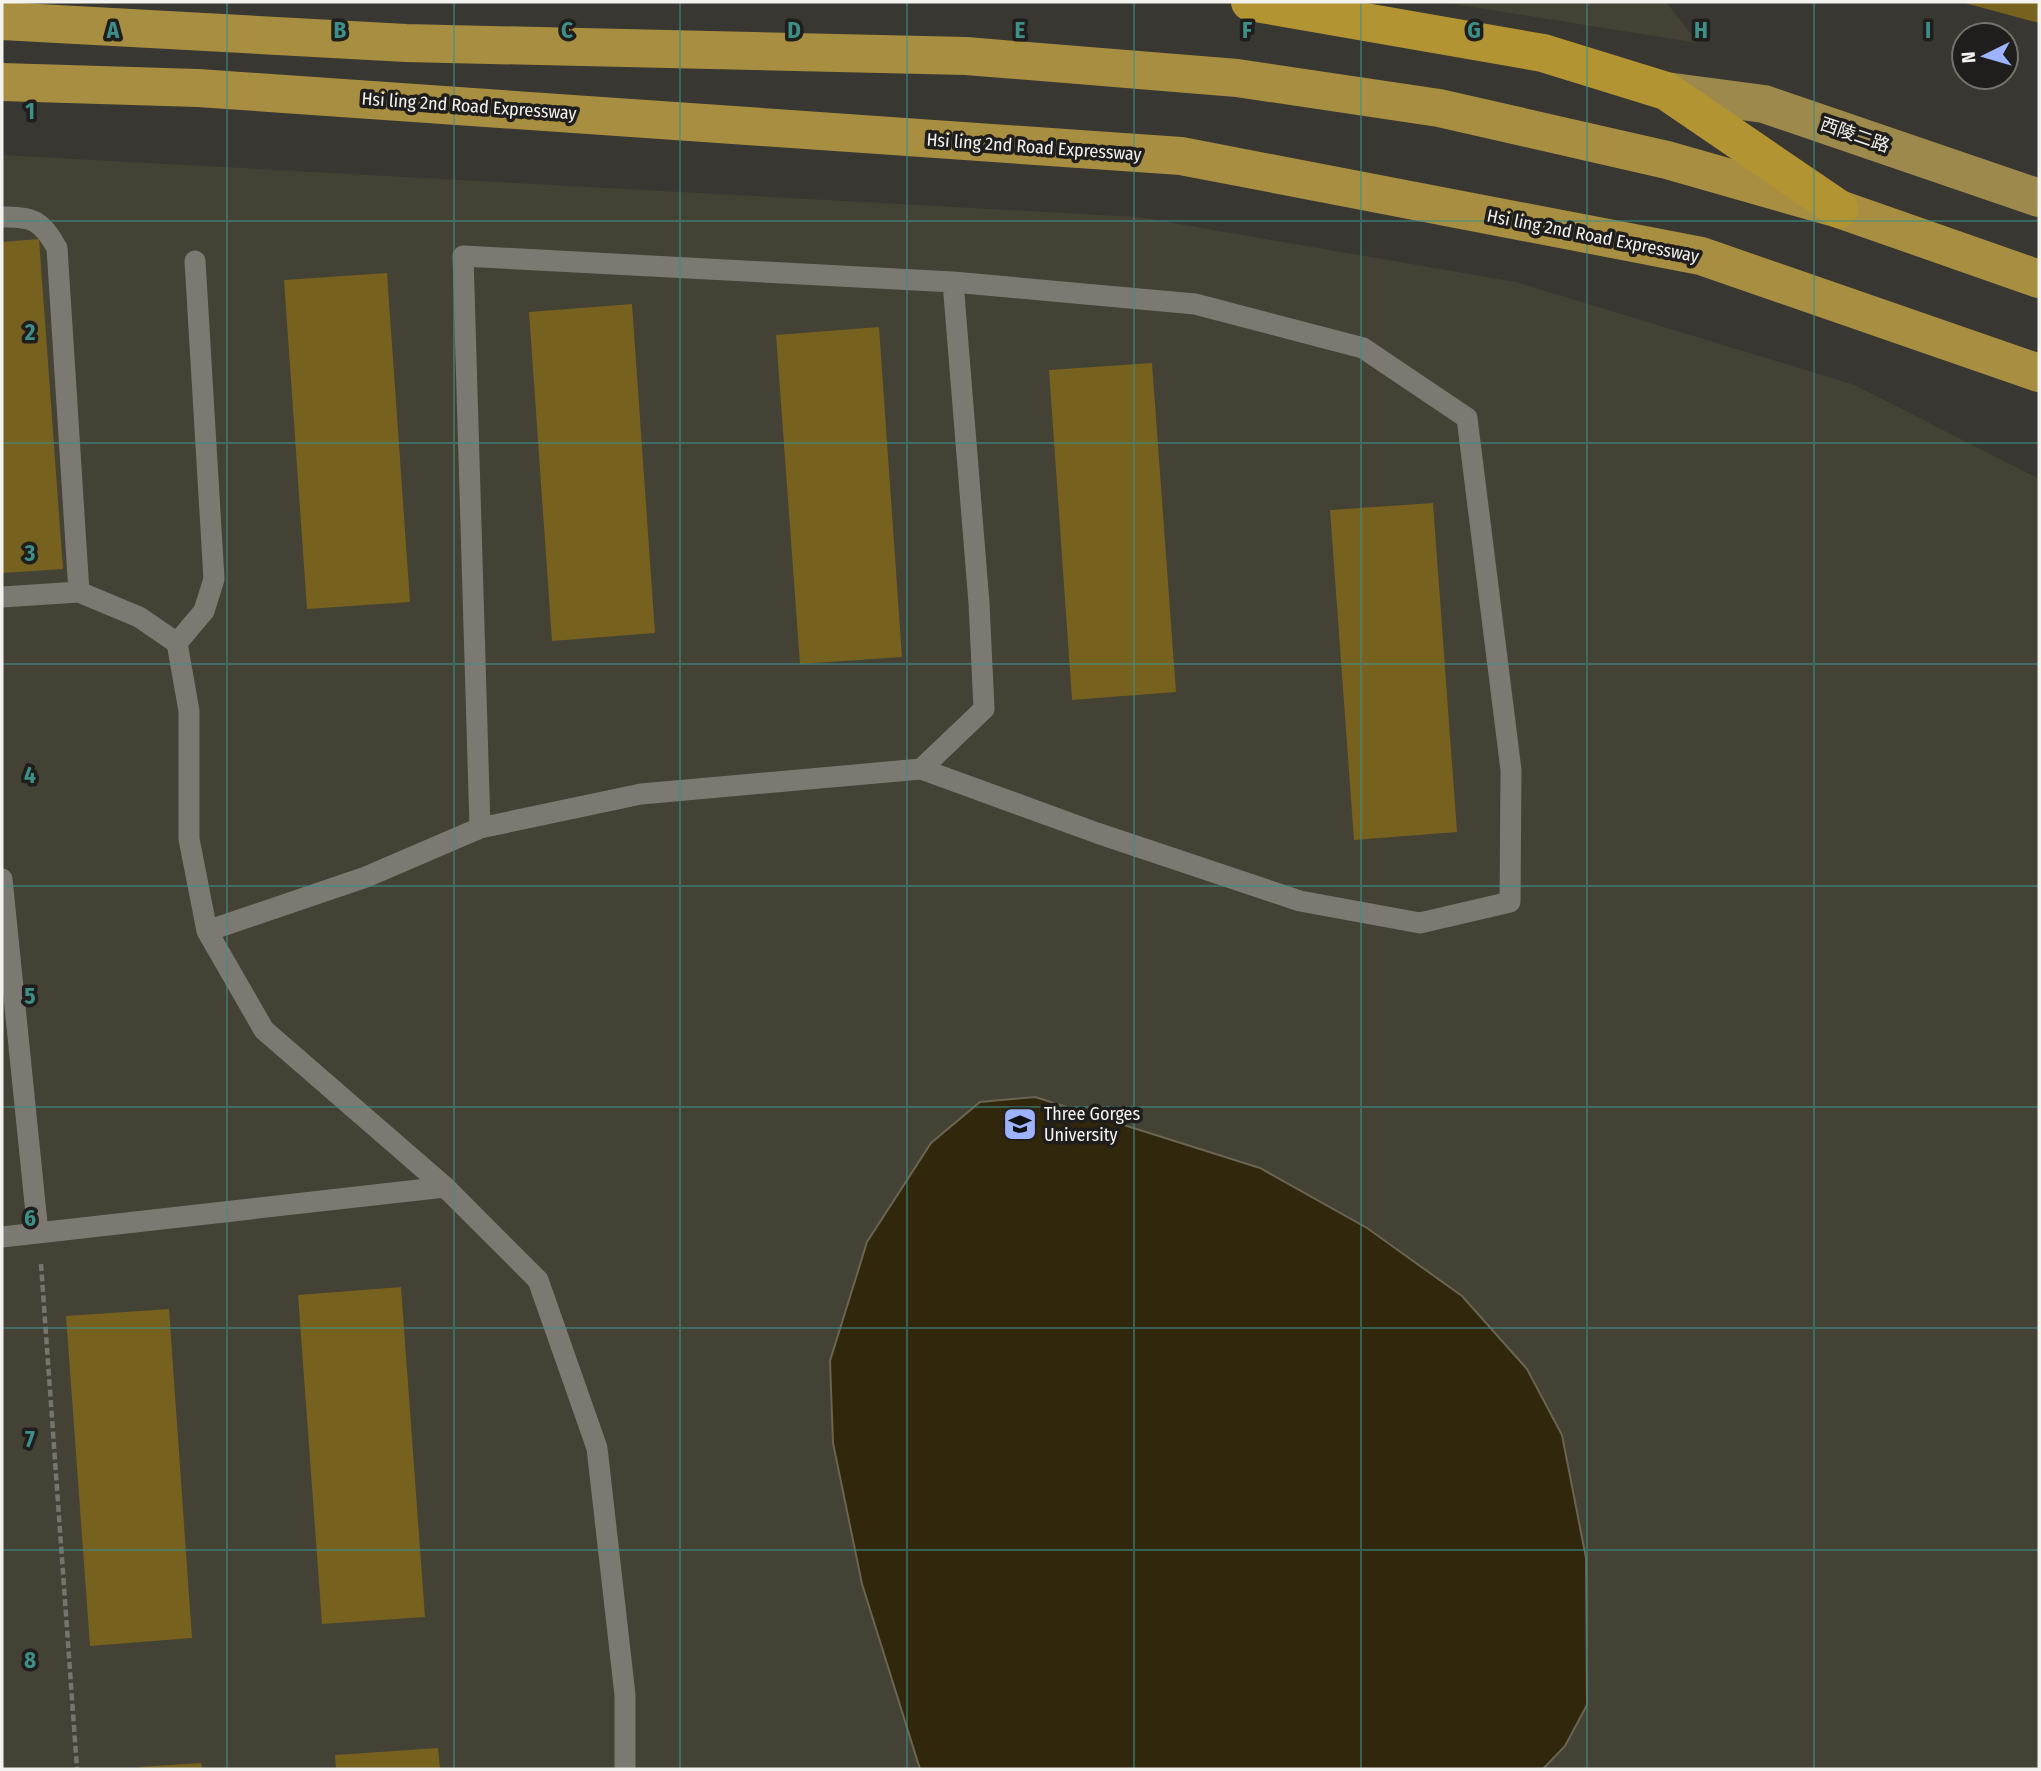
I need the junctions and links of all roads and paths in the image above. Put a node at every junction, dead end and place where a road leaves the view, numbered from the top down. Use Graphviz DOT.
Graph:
graph roads {
  1 [pos="1250,2"];
  2 [pos="2,21"];
  3 [pos="2,82"];
  4 [pos="1666,91"];
  5 [pos="2039,198"];
  6 [pos="1839,209"];
  7 [pos="2,217"];
  8 [pos="195,261"];
  9 [pos="2039,279"];
  10 [pos="953,282"];
  11 [pos="2039,373"];
  12 [pos="79,592"];
  13 [pos="2,597"];
  14 [pos="177,643"];
  15 [pos="921,769"];
  16 [pos="480,828"];
  17 [pos="2,879"];
  18 [pos="207,931"];
  19 [pos="444,1187"];
  20 [pos="38,1233"];
  21 [pos="2,1237"];
  22 [pos="77,1769"];
  23 [pos="625,1769"];
  1 -- 4 [label="highway"];
  2 -- 6 [label="highway"];
  3 -- 11 [label="highway, Hsi ling 2nd Road Expressway"];
  4 -- 5 [label="main road, 西陵二路"];
  4 -- 6 [label="highway"];
  6 -- 9 [label="highway"];
  7 -- 12 [label="lane"];
  8 -- 14 [label="lane"];
  10 -- 15 [label="lane"];
  10 -- 15 [label="lane"];
  10 -- 16 [label="lane"];
  12 -- 13 [label="lane"];
  12 -- 14 [label="lane"];
  14 -- 18 [label="lane"];
  15 -- 16 [label="lane"];
  16 -- 18 [label="lane"];
  17 -- 20 [label="lane"];
  18 -- 19 [label="lane"];
  19 -- 20 [label="lane"];
  19 -- 23 [label="lane"];
  20 -- 21 [label="lane"];
  20 -- 22 [label="path"];
}
